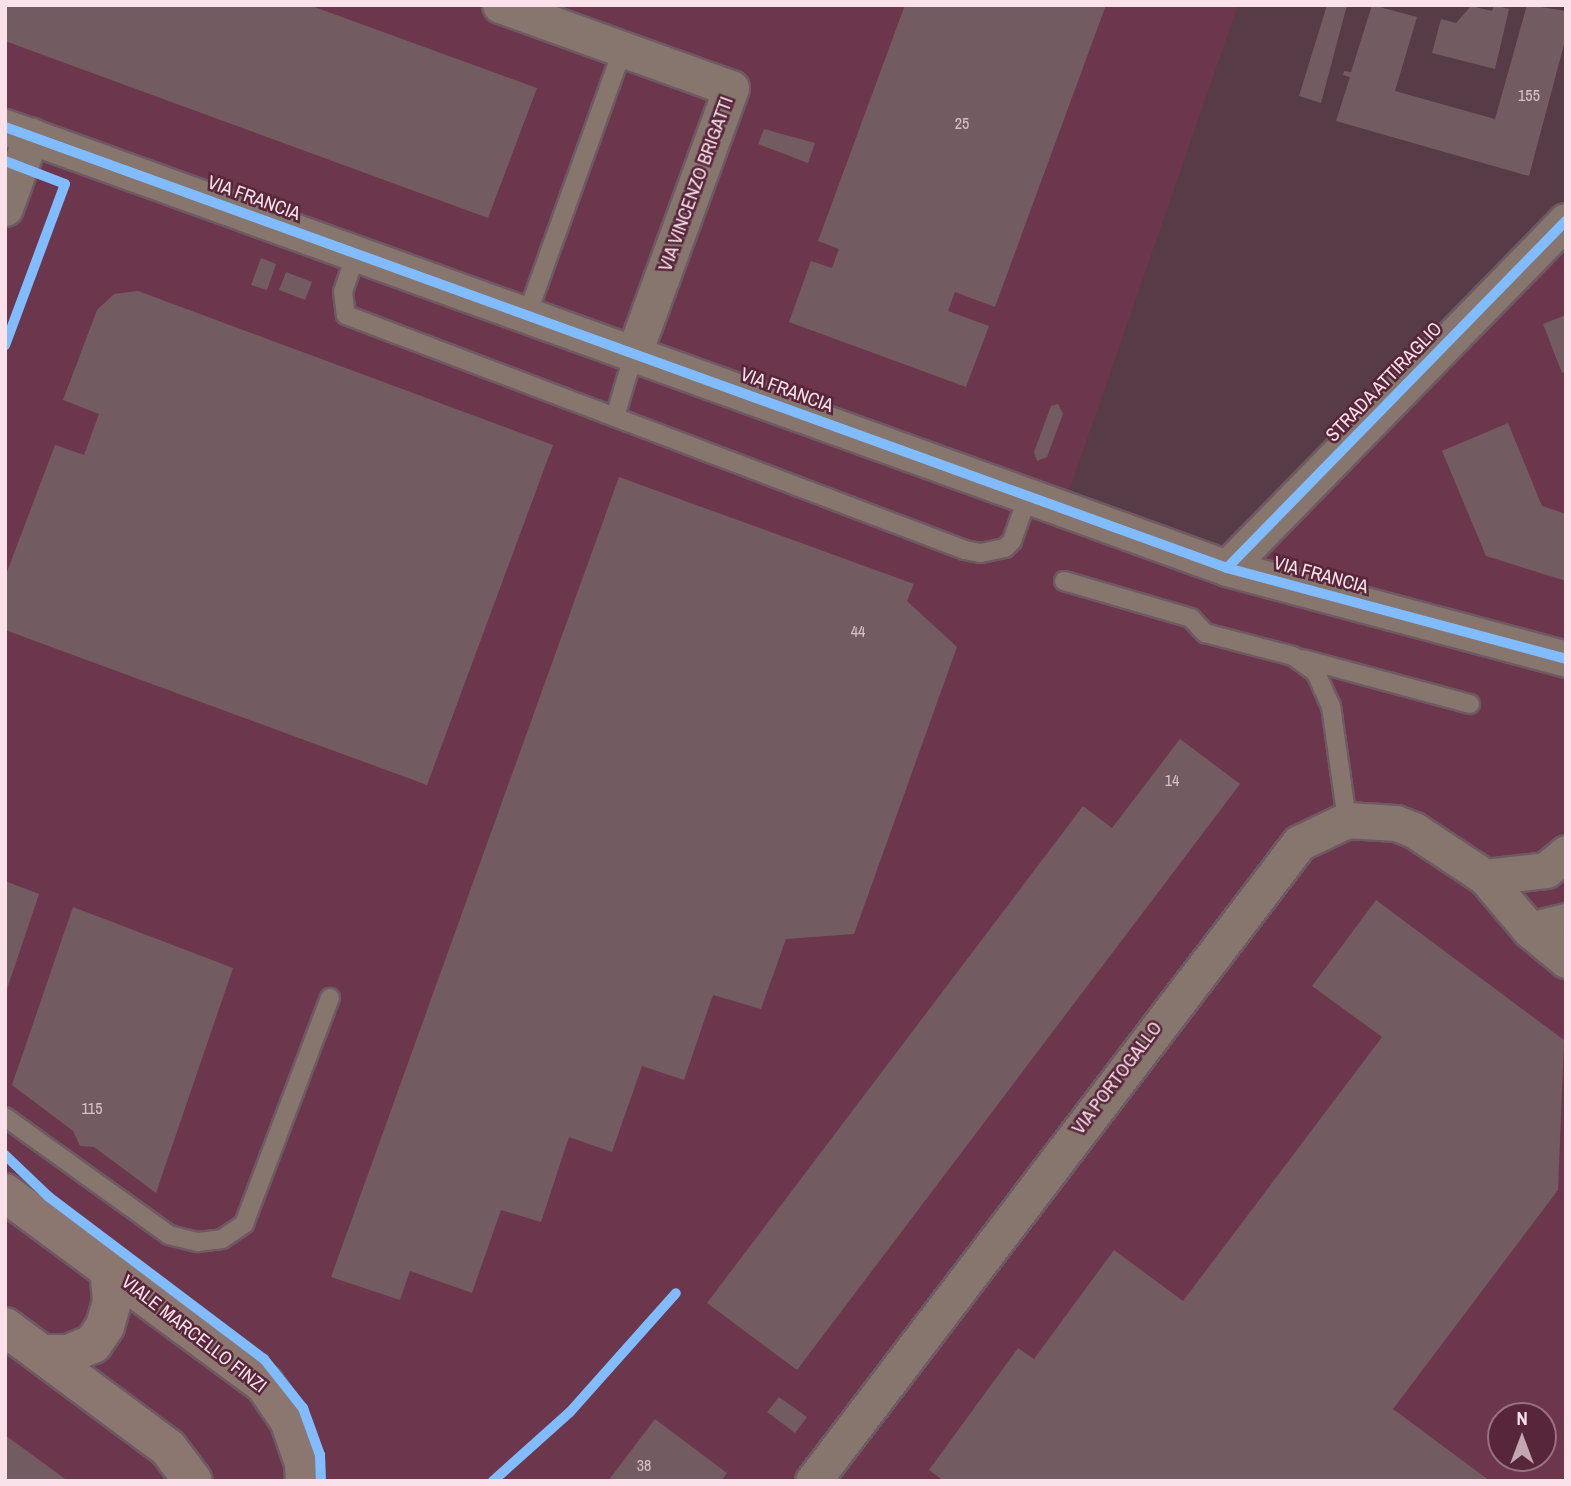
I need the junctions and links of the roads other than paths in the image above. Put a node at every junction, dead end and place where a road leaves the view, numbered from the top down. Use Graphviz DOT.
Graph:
graph roads {
  1 [pos="500,5"];
  2 [pos="623,49"];
  3 [pos="18,131"];
  4 [pos="5,208"];
  5 [pos="1566,222"];
  6 [pos="356,253"];
  7 [pos="527,315"];
  8 [pos="634,353"];
  9 [pos="615,417"];
  10 [pos="1028,496"];
  11 [pos="1227,568"];
  12 [pos="1064,581"];
  13 [pos="1293,656"];
  14 [pos="1566,659"];
  15 [pos="1470,704"];
  16 [pos="1347,820"];
  17 [pos="1559,868"];
  18 [pos="1485,877"];
  19 [pos="1566,921"];
  20 [pos="1530,930"];
  21 [pos="1566,960"];
  22 [pos="330,998"];
  23 [pos="5,1117"];
  24 [pos="5,1193"];
  25 [pos="109,1268"];
  26 [pos="5,1328"];
  27 [pos="42,1354"];
  28 [pos="193,1481"];
  29 [pos="305,1481"];
  30 [pos="813,1481"];
  1 -- 2 [label="street, VIA VINCENZO BRIGATTI"];
  2 -- 7 [label="lane"];
  2 -- 8 [label="street, VIA VINCENZO BRIGATTI"];
  3 -- 4 [label="street"];
  3 -- 6 [label="street, VIA FRANCIA"];
  5 -- 11 [label="street, STRADA ATTIRAGLIO"];
  6 -- 7 [label="street, VIA FRANCIA"];
  6 -- 9 [label="lane"];
  7 -- 8 [label="street, VIA FRANCIA"];
  8 -- 9 [label="lane"];
  8 -- 10 [label="street, VIA FRANCIA"];
  9 -- 10 [label="lane"];
  10 -- 11 [label="street, VIA FRANCIA"];
  11 -- 14 [label="street, VIA FRANCIA"];
  12 -- 13 [label="lane"];
  13 -- 15 [label="lane"];
  13 -- 16 [label="lane"];
  16 -- 18 [label="street, VIA PORTOGALLO"];
  16 -- 30 [label="street, VIA PORTOGALLO"];
  17 -- 18 [label="street"];
  18 -- 20 [label="street, VIA PORTOGALLO"];
  19 -- 20 [label="street"];
  20 -- 21 [label="street, VIA PORTOGALLO"];
  22 -- 23 [label="lane"];
  24 -- 25 [label="street, VIALE MARCELLO FINZI"];
  25 -- 27 [label="street, VIALE MARCELLO FINZI"];
  25 -- 29 [label="street, VIALE MARCELLO FINZI"];
  26 -- 27 [label="street"];
  27 -- 28 [label="street"];
}
